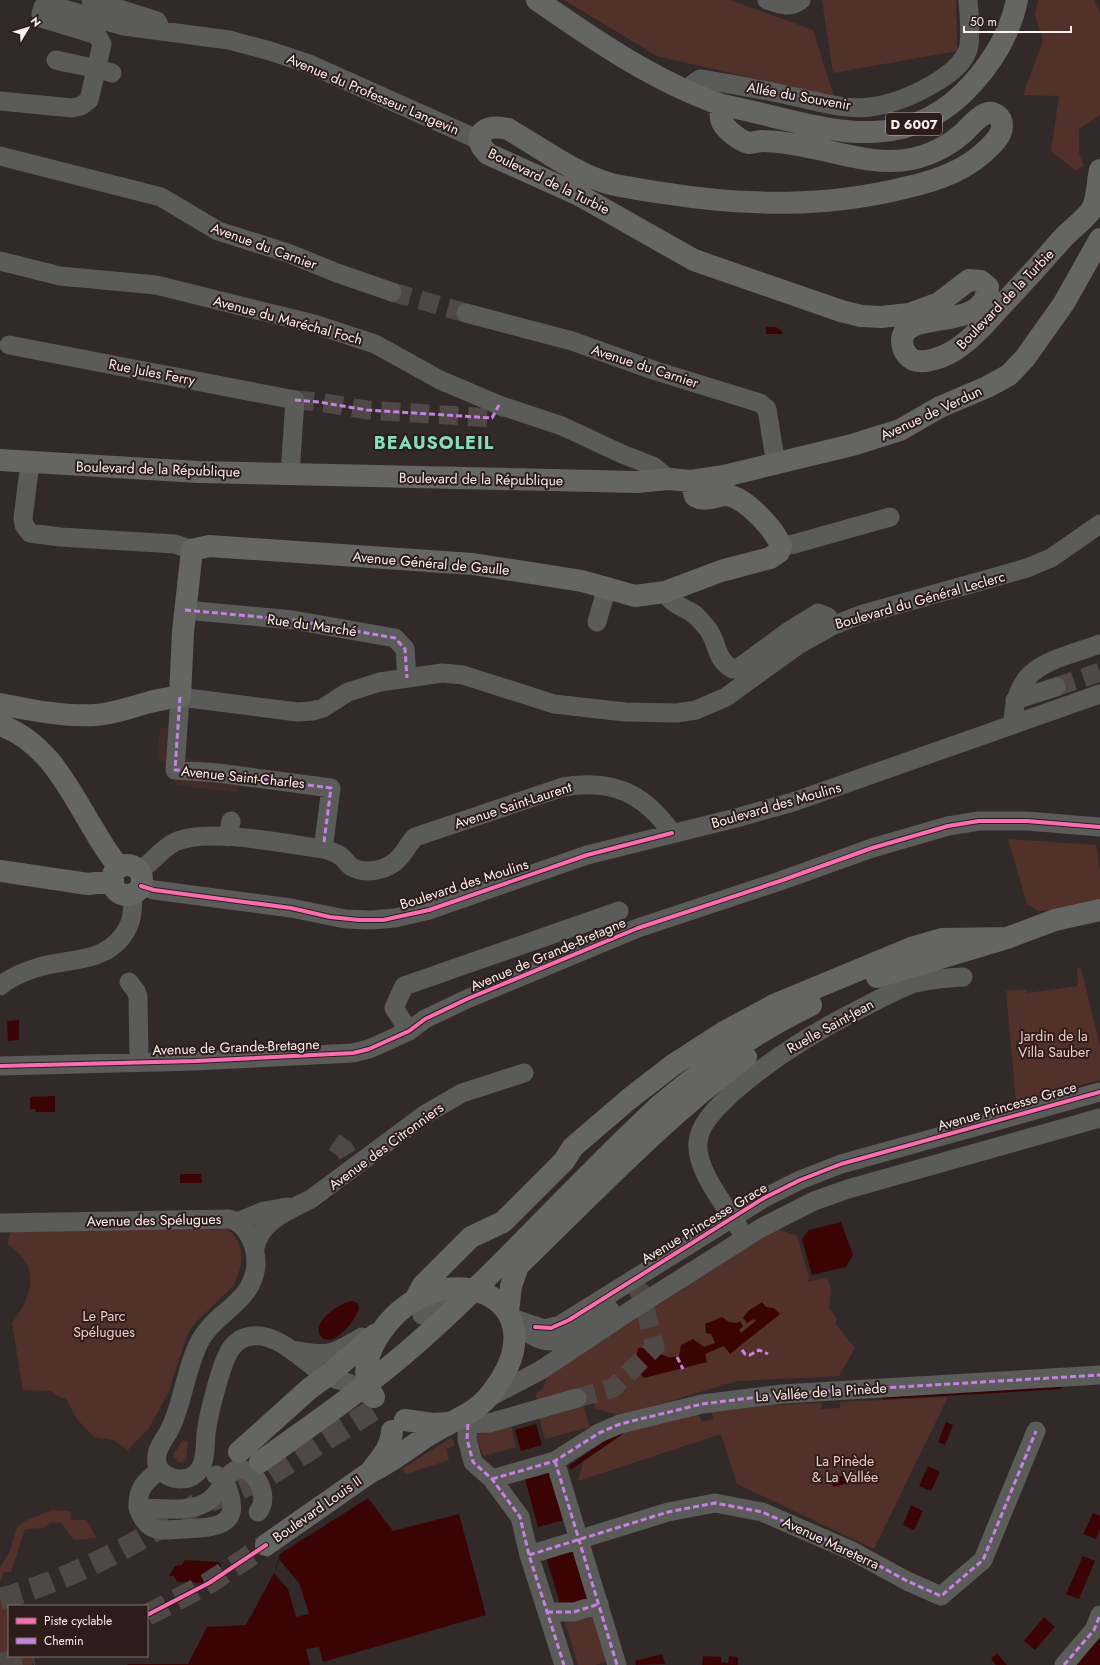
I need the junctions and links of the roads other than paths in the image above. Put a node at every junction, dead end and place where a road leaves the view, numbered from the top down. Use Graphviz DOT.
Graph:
graph roads {
  1 [pos="91,0"];
  2 [pos="537,0"];
  3 [pos="767,0"];
  4 [pos="801,0"];
  5 [pos="968,0"];
  6 [pos="1017,0"];
  7 [pos="165,33"];
  8 [pos="56,60"];
  9 [pos="105,70"];
  10 [pos="688,91"];
  11 [pos="0,100"];
  12 [pos="722,105"];
  13 [pos="750,110"];
  14 [pos="479,140"];
  15 [pos="761,141"];
  16 [pos="0,156"];
  17 [pos="1100,171"];
  18 [pos="1100,239"];
  19 [pos="0,261"];
  20 [pos="392,292"];
  21 [pos="466,312"];
  22 [pos="9,345"];
  23 [pos="0,460"];
  24 [pos="30,463"];
  25 [pos="776,465"];
  26 [pos="290,474"];
  27 [pos="669,479"];
  28 [pos="691,481"];
  29 [pos="890,517"];
  30 [pos="1100,524"];
  31 [pos="780,549"];
  32 [pos="192,550"];
  33 [pos="607,588"];
  34 [pos="665,592"];
  35 [pos="185,610"];
  36 [pos="596,622"];
  37 [pos="832,626"];
  38 [pos="1100,644"];
  39 [pos="407,678"];
  40 [pos="1056,687"];
  41 [pos="1100,694"];
  42 [pos="180,697"];
  43 [pos="1016,700"];
  44 [pos="0,704"];
  45 [pos="1013,724"];
  46 [pos="0,725"];
  47 [pos="1100,827"];
  48 [pos="672,833"];
  49 [pos="324,842"];
  50 [pos="0,871"];
  51 [pos="129,880"];
  52 [pos="1100,910"];
  53 [pos="619,911"];
  54 [pos="1007,938"];
  55 [pos="963,977"];
  56 [pos="129,982"];
  57 [pos="0,986"];
  58 [pos="807,1006"];
  59 [pos="409,1031"];
  60 [pos="139,1062"];
  61 [pos="0,1066"];
  62 [pos="524,1073"];
  63 [pos="1100,1092"];
  64 [pos="1100,1118"];
  65 [pos="294,1206"];
  66 [pos="749,1207"];
  67 [pos="732,1217"];
  68 [pos="237,1222"];
  69 [pos="0,1223"];
  70 [pos="761,1228"];
  71 [pos="745,1238"];
  72 [pos="255,1248"];
  73 [pos="434,1267"];
  74 [pos="460,1288"];
  75 [pos="625,1301"];
  76 [pos="418,1308"];
  77 [pos="510,1315"];
  78 [pos="390,1321"];
  79 [pos="292,1350"];
  80 [pos="1100,1375"];
  81 [pos="327,1376"];
  82 [pos="373,1398"];
  83 [pos="488,1398"];
  84 [pos="577,1398"];
  85 [pos="459,1422"];
  86 [pos="1036,1432"];
  87 [pos="239,1452"];
  88 [pos="555,1461"];
  89 [pos="260,1462"];
  90 [pos="201,1467"];
  91 [pos="160,1470"];
  92 [pos="368,1473"];
  93 [pos="492,1478"];
  94 [pos="224,1480"];
  95 [pos="258,1512"];
  96 [pos="580,1539"];
  97 [pos="266,1545"];
  98 [pos="529,1555"];
  99 [pos="599,1604"];
  100 [pos="547,1612"];
  101 [pos="1100,1615"];
  102 [pos="564,1665"];
  103 [pos="617,1665"];
  104 [pos="1064,1665"];
  1 -- 7 [label="street"];
  2 -- 10 [label="main road, D 6007"];
  3 -- 4 [label="street"];
  5 -- 10 [label="street, Allée du Souvenir"];
  6 -- 13 [label="main road, D 6007"];
  7 -- 9 [label="street, Avenue du Professeur Langevin"];
  7 -- 14 [label="street, Avenue du Professeur Langevin"];
  8 -- 9 [label="street"];
  9 -- 11 [label="street, Avenue du Professeur Langevin"];
  10 -- 12 [label="main road, D 6007"];
  12 -- 13 [label="main road, D 6007"];
  12 -- 15 [label="main road, Boulevard de la Turbie"];
  13 -- 15 [label="main road"];
  14 -- 15 [label="main road, Boulevard de la Turbie"];
  14 -- 17 [label="main road, Boulevard de la Turbie"];
  16 -- 20 [label="street, Avenue du Carnier"];
  18 -- 25 [label="main road, Avenue de Verdun"];
  19 -- 27 [label="street, Avenue du Maréchal Foch"];
  21 -- 25 [label="street, Avenue du Carnier"];
  22 -- 26 [label="street, Rue Jules Ferry"];
  23 -- 24 [label="main road, Boulevard de la République"];
  24 -- 26 [label="main road, Boulevard de la République"];
  24 -- 32 [label="street"];
  25 -- 28 [label="main road, Avenue de Verdun"];
  26 -- 27 [label="main road, Boulevard de la République"];
  27 -- 28 [label="main road, Boulevard de la République"];
  28 -- 31 [label="main road"];
  29 -- 31 [label="street"];
  30 -- 37 [label="street, Boulevard du Général Leclerc"];
  31 -- 34 [label="main road, Avenue Général de Gaulle"];
  32 -- 33 [label="main road, Avenue Général de Gaulle"];
  32 -- 35 [label="main road"];
  33 -- 34 [label="main road, Avenue Général de Gaulle"];
  33 -- 36 [label="street"];
  34 -- 37 [label="street"];
  35 -- 39 [label="street, Rue du Marché"];
  35 -- 42 [label="main road"];
  37 -- 39 [label="street, Boulevard du Général Leclerc"];
  38 -- 43 [label="street"];
  39 -- 42 [label="street, Boulevard du Général Leclerc"];
  40 -- 43 [label="street"];
  41 -- 45 [label="street, Boulevard des Moulins"];
  42 -- 44 [label="main road, Boulevard du Général Leclerc"];
  42 -- 49 [label="street, Avenue Saint-Charles"];
  43 -- 45 [label="street"];
  45 -- 48 [label="street, Boulevard des Moulins"];
  46 -- 51 [label="main road"];
  47 -- 59 [label="street, Avenue de Grande-Bretagne"];
  48 -- 51 [label="street, Boulevard des Moulins"];
  48 -- 51 [label="street, Avenue Saint-Laurent"];
  50 -- 51 [label="main road, Boulevard des Moulins"];
  51 -- 57 [label="street"];
  52 -- 54 [label="main road"];
  53 -- 59 [label="street"];
  54 -- 58 [label="main road"];
  54 -- 73 [label="main road"];
  55 -- 67 [label="street, Ruelle Saint-Jean"];
  56 -- 60 [label="street"];
  58 -- 77 [label="main road"];
  58 -- 89 [label="main road, bridge"];
  59 -- 60 [label="street, Avenue de Grande-Bretagne"];
  60 -- 61 [label="street, Avenue de Grande-Bretagne"];
  62 -- 65 [label="street, Avenue des Citronniers"];
  63 -- 66 [label="street, Avenue Princesse Grace"];
  64 -- 70 [label="street"];
  65 -- 68 [label="street, Avenue des Citronniers"];
  65 -- 72 [label="street, Avenue des Citronniers"];
  66 -- 67 [label="street, Avenue Princesse Grace"];
  66 -- 70 [label="street, Avenue Princesse Grace"];
  67 -- 71 [label="street, Ruelle Saint-Jean"];
  67 -- 77 [label="street, Avenue Princesse Grace"];
  68 -- 69 [label="street, Avenue des Spélugues"];
  68 -- 72 [label="street, Avenue des Spélugues"];
  70 -- 71 [label="street"];
  71 -- 83 [label="street"];
  72 -- 91 [label="street, Avenue des Spélugues"];
  73 -- 74 [label="street"];
  73 -- 76 [label="main road"];
  74 -- 76 [label="main road"];
  74 -- 77 [label="main road"];
  75 -- 77 [label="street"];
  76 -- 78 [label="main road"];
  77 -- 83 [label="main road"];
  78 -- 79 [label="street"];
  78 -- 81 [label="main road"];
  78 -- 82 [label="main road"];
  79 -- 81 [label="street"];
  79 -- 90 [label="street"];
  80 -- 88 [label="street, La Vallée de la Pinède"];
  81 -- 82 [label="street"];
  81 -- 87 [label="main road"];
  83 -- 85 [label="main road, Boulevard Louis II"];
  84 -- 85 [label="street"];
  85 -- 92 [label="main road, Boulevard Louis II"];
  85 -- 92 [label="main road, Boulevard Louis II"];
  85 -- 93 [label="street"];
  86 -- 96 [label="street, Avenue Mareterra"];
  88 -- 93 [label="street, La Vallée de la Pinède"];
  88 -- 96 [label="street"];
  90 -- 91 [label="street"];
  90 -- 94 [label="street"];
  91 -- 94 [label="street"];
  92 -- 97 [label="main road, Boulevard Louis II"];
  93 -- 98 [label="street"];
  94 -- 95 [label="street"];
  96 -- 98 [label="street, Avenue Mareterra"];
  96 -- 99 [label="street"];
  98 -- 100 [label="street"];
  99 -- 100 [label="street"];
  99 -- 103 [label="street"];
  100 -- 102 [label="street"];
  101 -- 104 [label="street"];
}
